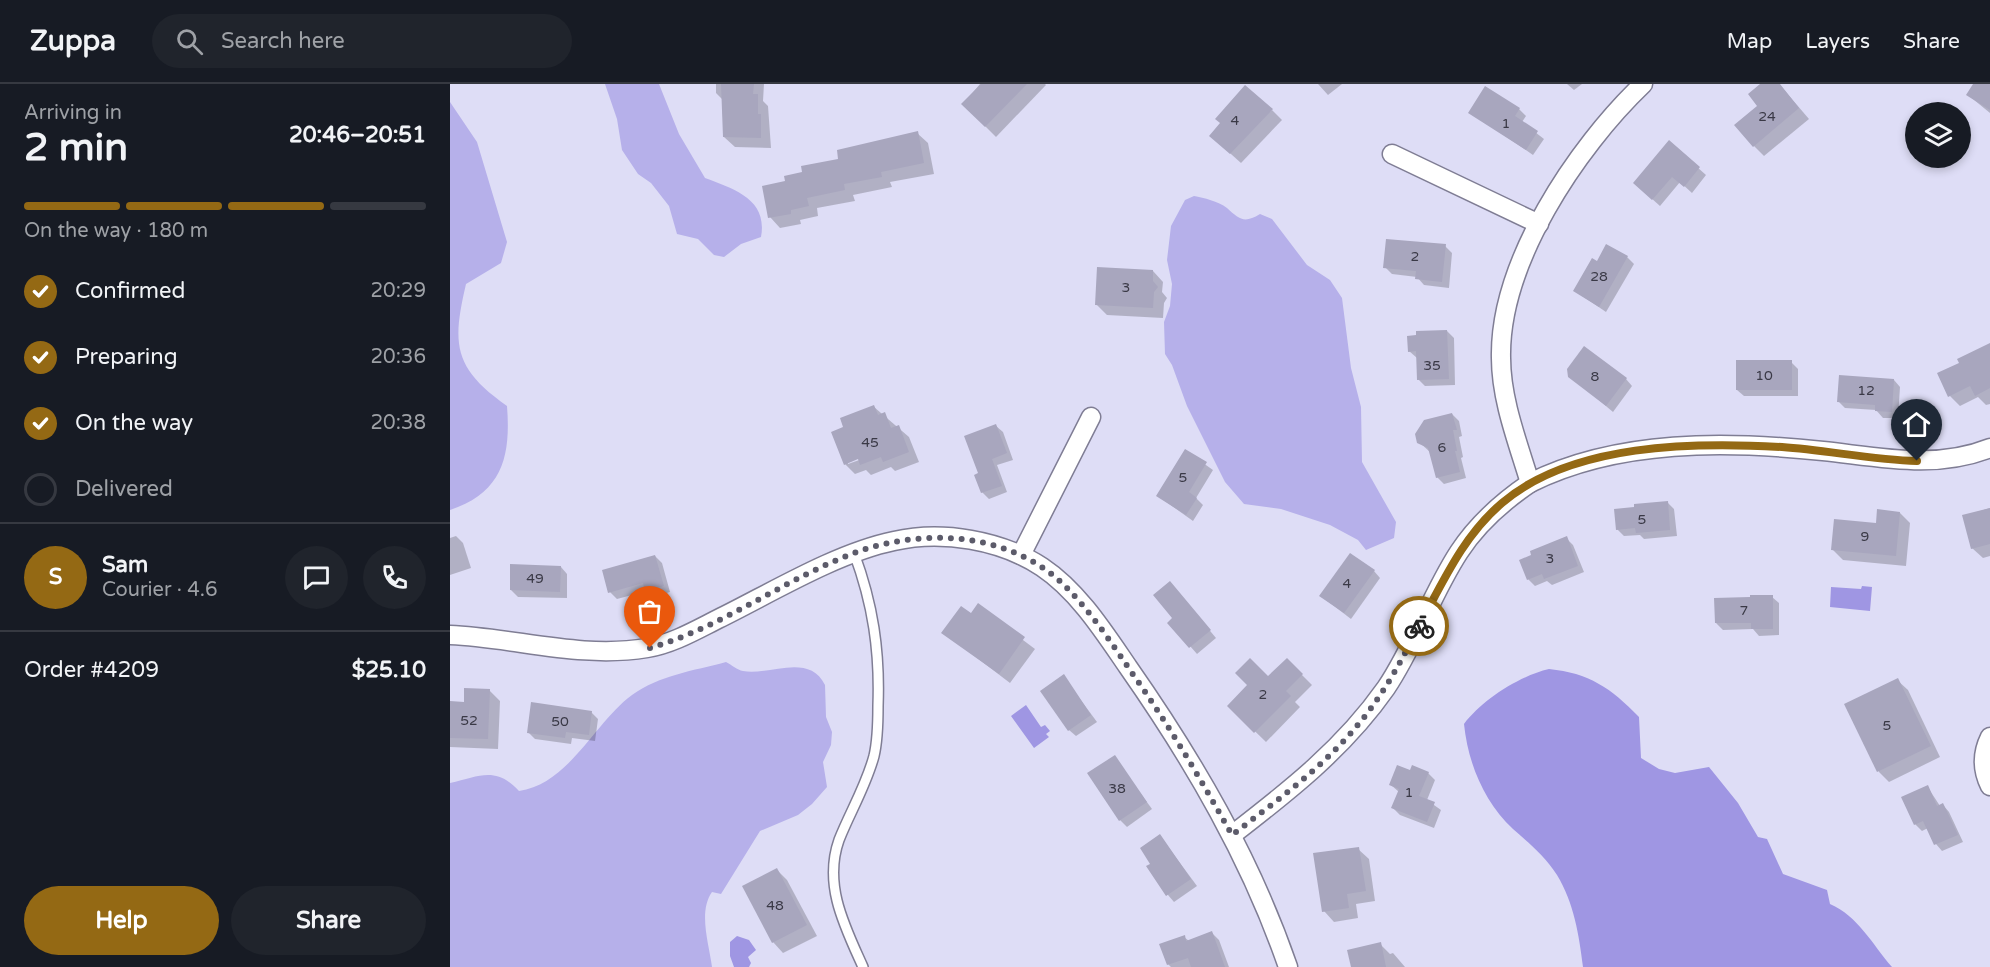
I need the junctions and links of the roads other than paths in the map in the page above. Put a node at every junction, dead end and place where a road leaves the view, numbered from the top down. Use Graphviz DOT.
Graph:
graph roads {
  1 [pos="1643,84"];
  2 [pos="1392,154"];
  3 [pos="1539,224"];
  4 [pos="1091,417"];
  5 [pos="1990,448"];
  6 [pos="1530,483"];
  7 [pos="854,553"];
  8 [pos="1021,555"];
  9 [pos="450,635"];
  10 [pos="1990,737"];
  11 [pos="1990,786"];
  12 [pos="1232,835"];
  13 [pos="863,967"];
  14 [pos="1288,967"];
  1 -- 3 [label="street"];
  2 -- 3 [label="street"];
  3 -- 6 [label="street"];
  4 -- 8 [label="street"];
  5 -- 6 [label="street"];
  6 -- 12 [label="street"];
  7 -- 8 [label="street"];
  7 -- 9 [label="street"];
  7 -- 13 [label="lane"];
  8 -- 12 [label="street"];
  10 -- 11 [label="street"];
  12 -- 14 [label="street"];
}
